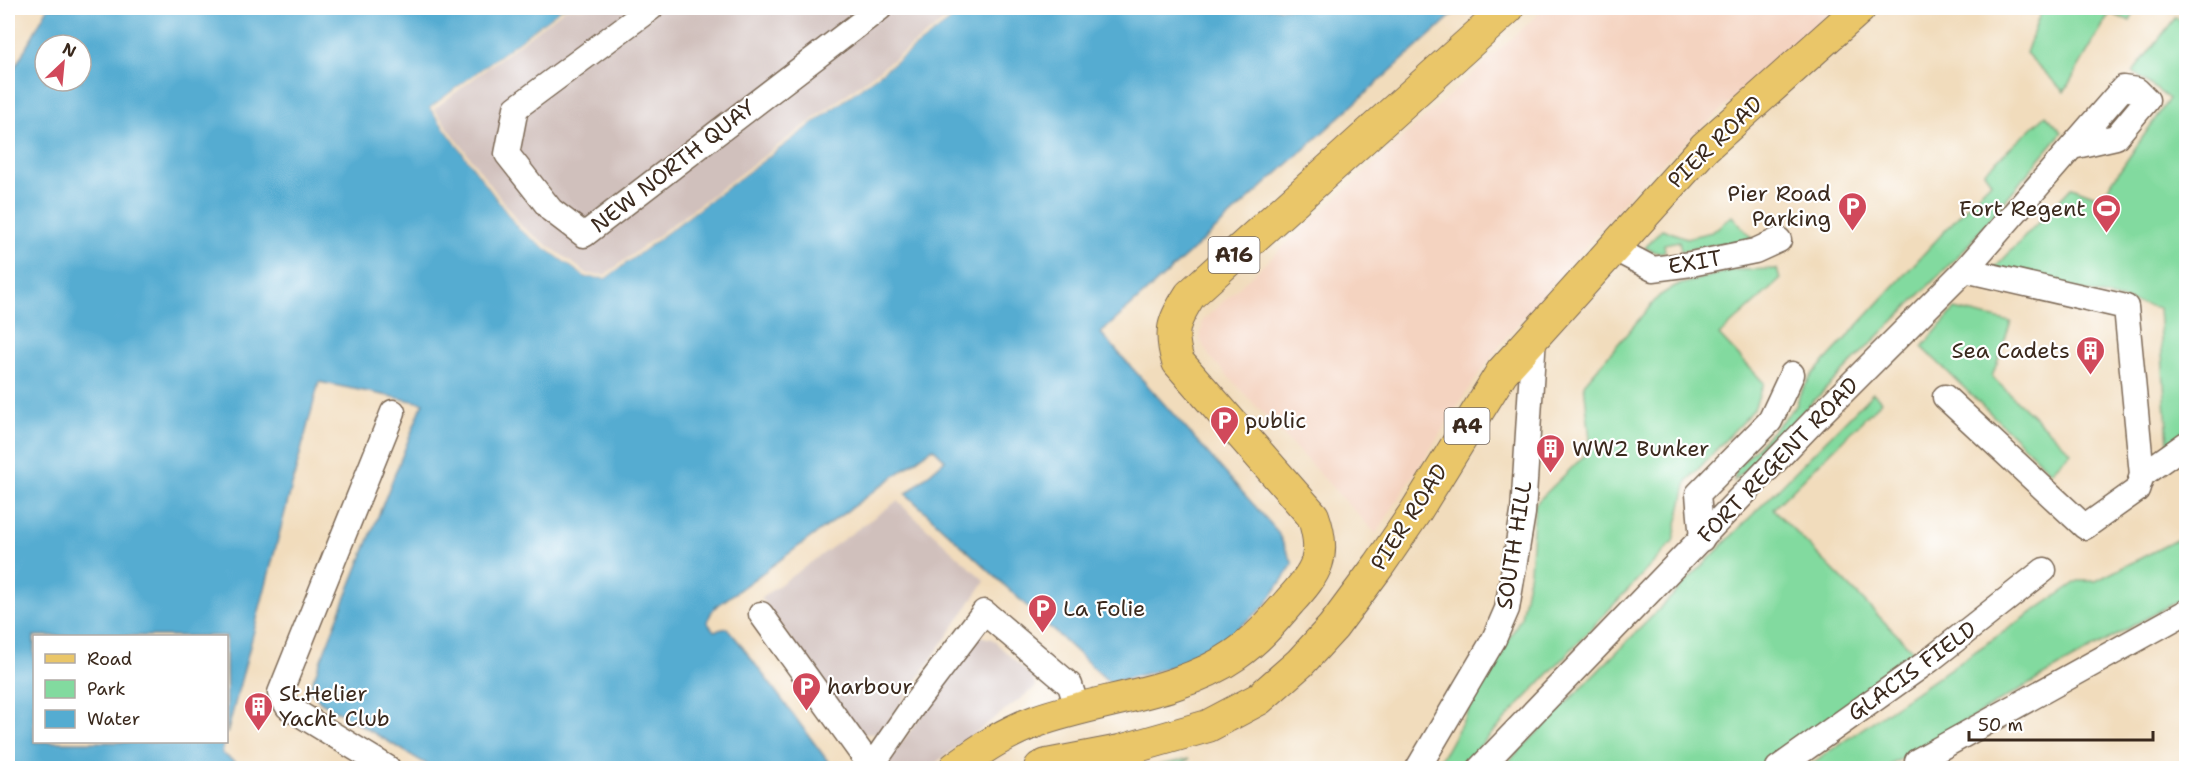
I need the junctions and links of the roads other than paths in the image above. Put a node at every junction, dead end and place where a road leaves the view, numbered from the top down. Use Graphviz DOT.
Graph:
graph roads {
  1 [pos="651,8"];
  2 [pos="880,8"];
  3 [pos="1508,8"];
  4 [pos="1860,8"];
  5 [pos="2072,147"];
  6 [pos="1779,240"];
  7 [pos="1613,248"];
  8 [pos="1965,270"];
  9 [pos="1534,336"];
  10 [pos="1792,374"];
  11 [pos="1946,397"];
  12 [pos="393,412"];
  13 [pos="2187,444"];
  14 [pos="2142,476"];
  15 [pos="1702,539"];
  16 [pos="2044,570"];
  17 [pos="2187,612"];
  18 [pos="761,614"];
  19 [pos="1077,708"];
  20 [pos="1917,761"];
  21 [pos="388,768"];
  22 [pos="871,768"];
  23 [pos="955,768"];
  24 [pos="1040,768"];
  25 [pos="1418,768"];
  26 [pos="1480,768"];
  27 [pos="1778,768"];
  1 -- 2 [label="street, NEW NORTH QUAY"];
  3 -- 19 [label="main road, A16"];
  4 -- 7 [label="main road, PIER ROAD / A4"];
  5 -- 8 [label="street, FORT REGENT ROAD"];
  6 -- 7 [label="street, EXIT"];
  7 -- 9 [label="main road, PIER ROAD / A4"];
  8 -- 14 [label="street"];
  8 -- 15 [label="street, FORT REGENT ROAD"];
  9 -- 24 [label="main road, PIER ROAD / A4"];
  9 -- 25 [label="street, SOUTH HILL"];
  10 -- 15 [label="street"];
  11 -- 14 [label="street"];
  12 -- 21 [label="street"];
  13 -- 14 [label="street"];
  15 -- 26 [label="street, FORT REGENT ROAD"];
  16 -- 27 [label="street, GLACIS FIELD"];
  17 -- 20 [label="street"];
  18 -- 22 [label="street"];
  19 -- 22 [label="street"];
  19 -- 23 [label="main road, A16"];
}
